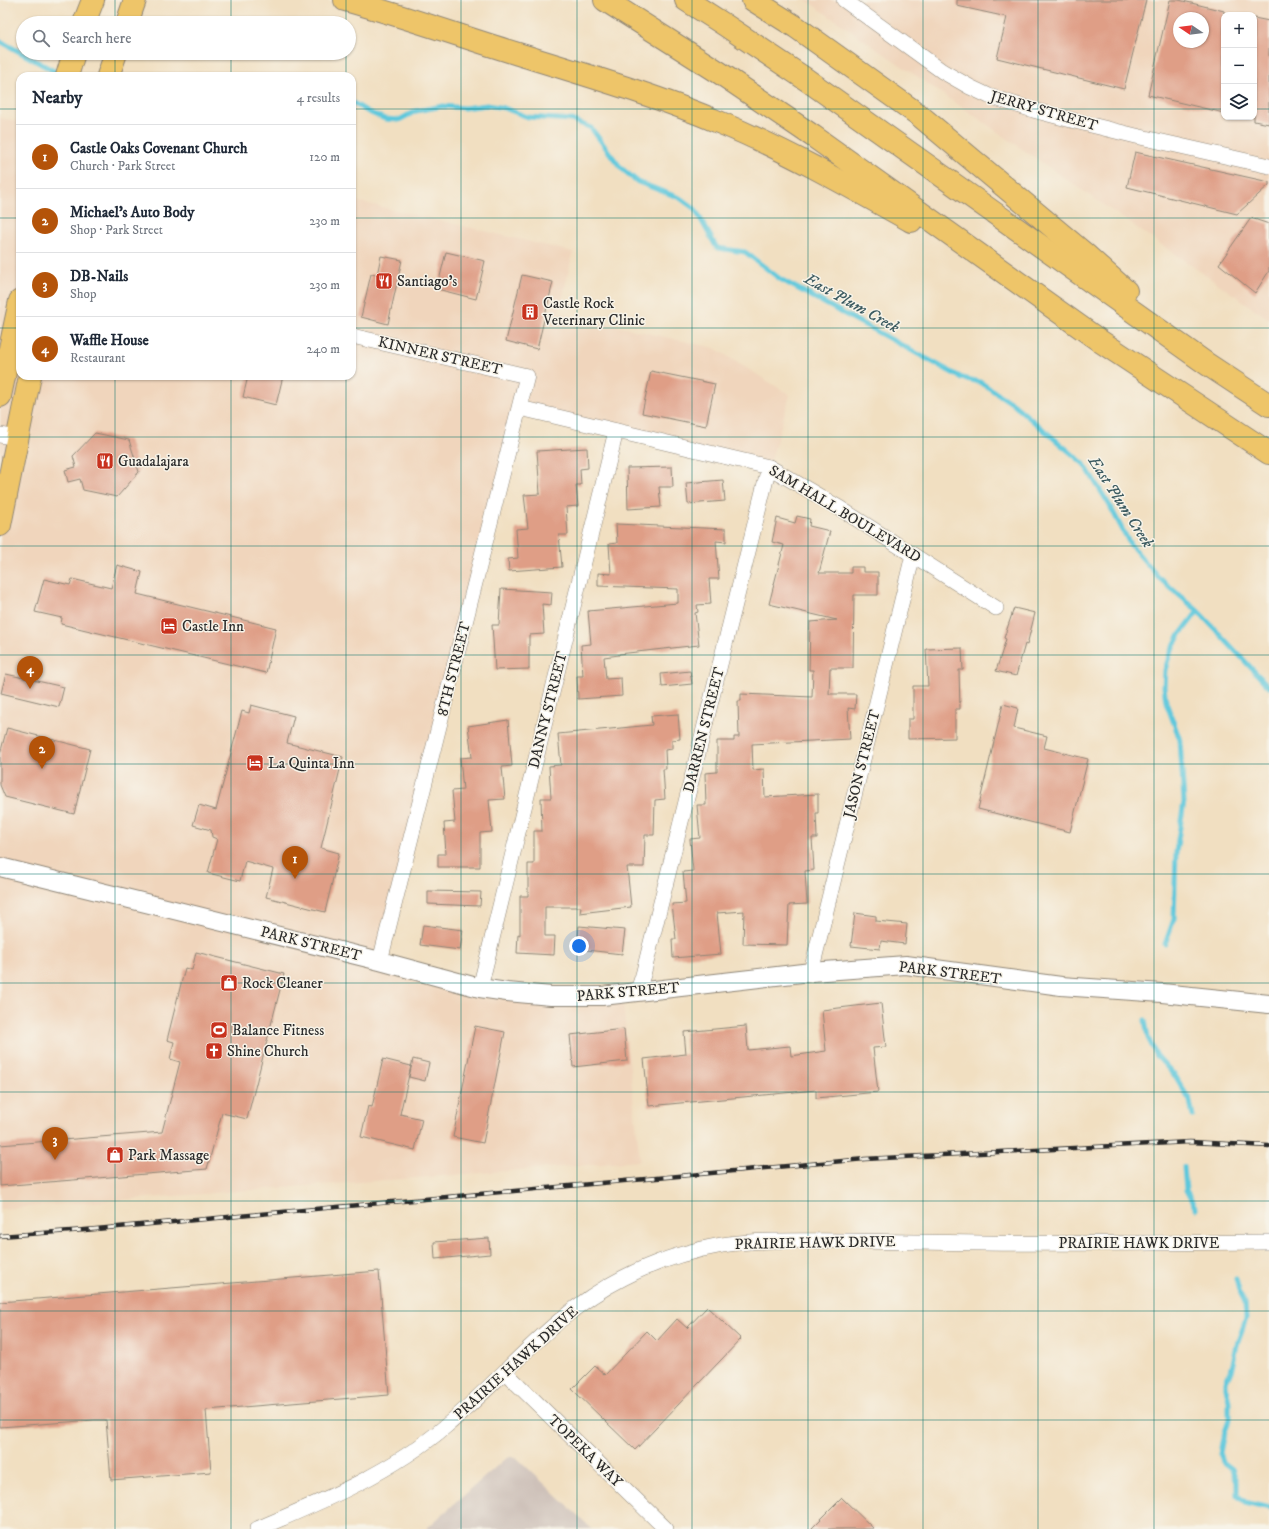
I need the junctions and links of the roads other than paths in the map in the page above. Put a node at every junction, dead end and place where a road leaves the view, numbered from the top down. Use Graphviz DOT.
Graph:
graph roads {
  1 [pos="93,0"];
  2 [pos="135,0"];
  3 [pos="345,0"];
  4 [pos="605,0"];
  5 [pos="686,0"];
  6 [pos="753,0"];
  7 [pos="844,0"];
  8 [pos="87,16"];
  9 [pos="129,16"];
  10 [pos="72,60"];
  11 [pos="114,60"];
  12 [pos="69,72"];
  13 [pos="109,72"];
  14 [pos="1269,166"];
  15 [pos="1043,300"];
  16 [pos="16,312"];
  17 [pos="16,320"];
  18 [pos="356,337"];
  19 [pos="0,357"];
  20 [pos="1207,364"];
  21 [pos="527,376"];
  22 [pos="29,380"];
  23 [pos="0,396"];
  24 [pos="1269,405"];
  25 [pos="520,408"];
  26 [pos="616,431"];
  27 [pos="9,436"];
  28 [pos="1269,453"];
  29 [pos="770,467"];
  30 [pos="0,525"];
  31 [pos="913,555"];
  32 [pos="996,608"];
  33 [pos="0,866"];
  34 [pos="380,961"];
  35 [pos="811,972"];
  36 [pos="480,988"];
  37 [pos="637,993"];
  38 [pos="1269,1004"];
  39 [pos="1269,1242"];
  40 [pos="505,1372"];
  41 [pos="257,1529"];
  42 [pos="666,1529"];
  1 -- 8 [label="main road"];
  2 -- 9 [label="main road"];
  3 -- 15 [label="main road"];
  4 -- 15 [label="main road"];
  5 -- 20 [label="main road"];
  6 -- 20 [label="main road"];
  7 -- 14 [label="street, JERRY STREET"];
  10 -- 12 [label="main road"];
  11 -- 13 [label="main road"];
  15 -- 28 [label="main road"];
  16 -- 19 [label="main road"];
  17 -- 23 [label="main road"];
  18 -- 21 [label="street, KINNER STREET"];
  20 -- 24 [label="main road"];
  21 -- 25 [label="street, 8TH STREET"];
  22 -- 27 [label="main road"];
  25 -- 26 [label="street, SAM HALL BOULEVARD"];
  25 -- 34 [label="street, 8TH STREET"];
  26 -- 29 [label="street, SAM HALL BOULEVARD"];
  26 -- 36 [label="street, DANNY STREET"];
  27 -- 30 [label="main road"];
  29 -- 31 [label="street, SAM HALL BOULEVARD"];
  29 -- 37 [label="street, DARREN STREET"];
  31 -- 32 [label="street, SAM HALL BOULEVARD"];
  31 -- 35 [label="street, JASON STREET"];
  33 -- 34 [label="street, PARK STREET"];
  34 -- 36 [label="street, PARK STREET"];
  35 -- 37 [label="street, PARK STREET"];
  35 -- 38 [label="street, PARK STREET"];
  36 -- 37 [label="street, PARK STREET"];
  39 -- 40 [label="street, PRAIRIE HAWK DRIVE"];
  40 -- 41 [label="street, PRAIRIE HAWK DRIVE"];
  40 -- 42 [label="street, TOPEKA WAY"];
}
